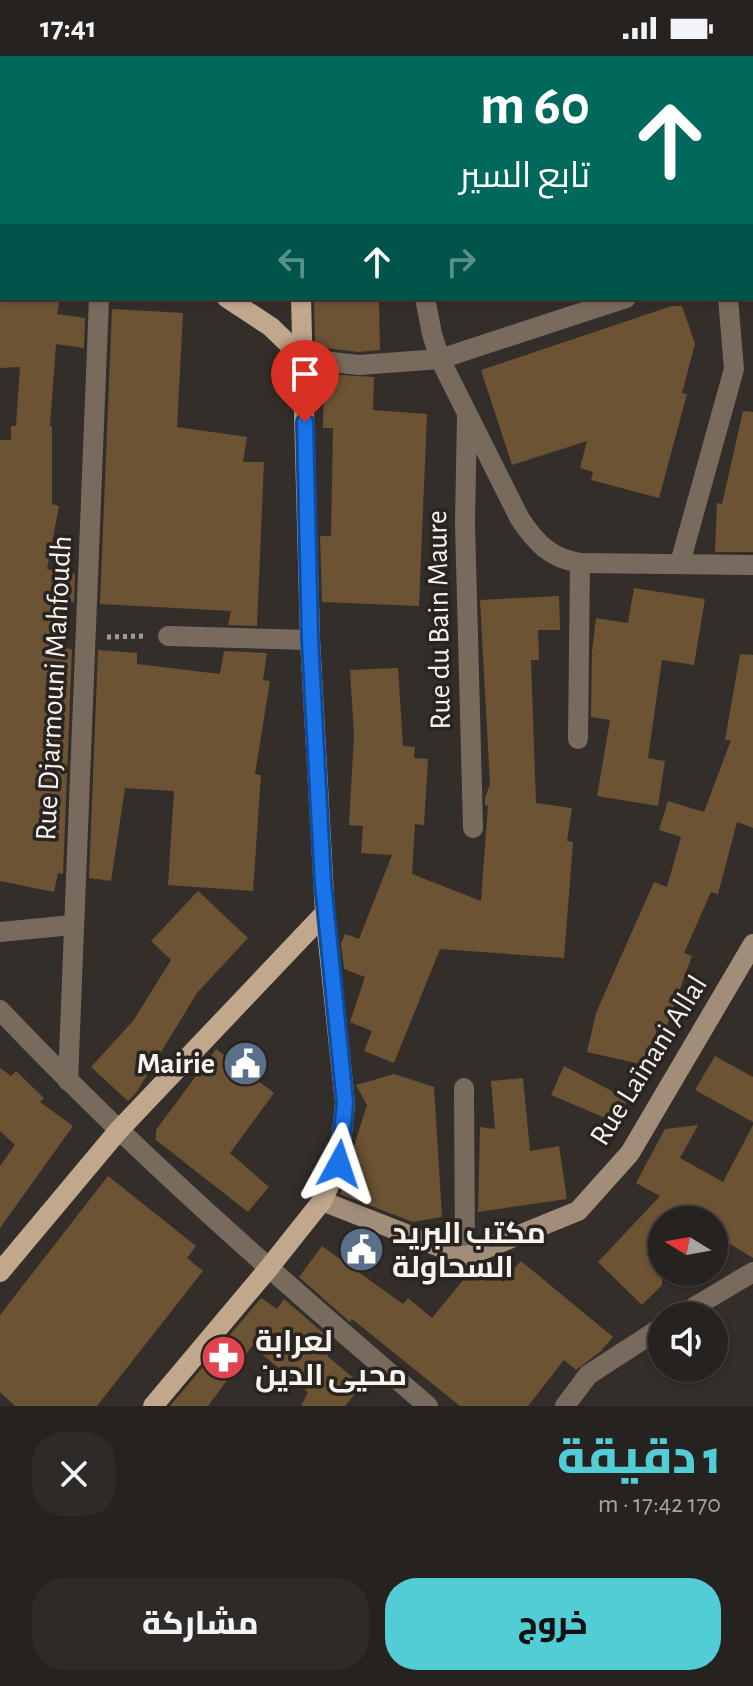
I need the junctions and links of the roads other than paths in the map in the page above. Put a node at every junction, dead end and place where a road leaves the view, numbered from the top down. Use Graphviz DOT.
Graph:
graph roads {
  1 [pos="99,300"];
  2 [pos="230,300"];
  3 [pos="301,300"];
  4 [pos="425,300"];
  5 [pos="728,300"];
  6 [pos="603,302"];
  7 [pos="304,359"];
  8 [pos="440,359"];
  9 [pos="467,410"];
  10 [pos="580,563"];
  11 [pos="680,563"];
  12 [pos="753,565"];
  13 [pos="168,636"];
  14 [pos="310,640"];
  15 [pos="578,739"];
  16 [pos="473,828"];
  17 [pos="325,913"];
  18 [pos="72,925"];
  19 [pos="0,932"];
  20 [pos="753,944"];
  21 [pos="0,1010"];
  22 [pos="68,1081"];
  23 [pos="464,1088"];
  24 [pos="118,1131"];
  25 [pos="322,1201"];
  26 [pos="465,1257"];
  27 [pos="268,1269"];
  28 [pos="0,1272"];
  29 [pos="753,1272"];
  30 [pos="703,1302"];
  31 [pos="648,1336"];
  32 [pos="153,1406"];
  33 [pos="428,1406"];
  34 [pos="565,1406"];
  1 -- 18 [label="street, Rue Djarmouni Mahfoudh"];
  2 -- 7 [label="main road"];
  3 -- 7 [label="main road"];
  4 -- 8 [label="street"];
  5 -- 11 [label="street"];
  6 -- 8 [label="street"];
  7 -- 8 [label="street"];
  7 -- 14 [label="main road"];
  8 -- 9 [label="street"];
  9 -- 10 [label="street"];
  9 -- 16 [label="street, Rue du Bain Maure"];
  10 -- 11 [label="street"];
  10 -- 15 [label="street"];
  11 -- 12 [label="street"];
  13 -- 14 [label="street"];
  14 -- 17 [label="main road"];
  17 -- 24 [label="main road"];
  17 -- 25 [label="main road"];
  18 -- 19 [label="street"];
  18 -- 22 [label="street, Rue Djarmouni Mahfoudh"];
  20 -- 26 [label="main road, Rue Laïnani Allal"];
  21 -- 22 [label="street"];
  22 -- 24 [label="street"];
  23 -- 26 [label="street"];
  24 -- 27 [label="street"];
  24 -- 28 [label="main road"];
  25 -- 26 [label="main road"];
  25 -- 27 [label="main road"];
  27 -- 32 [label="main road"];
  27 -- 33 [label="street"];
  29 -- 30 [label="street"];
  31 -- 34 [label="street"];
}
